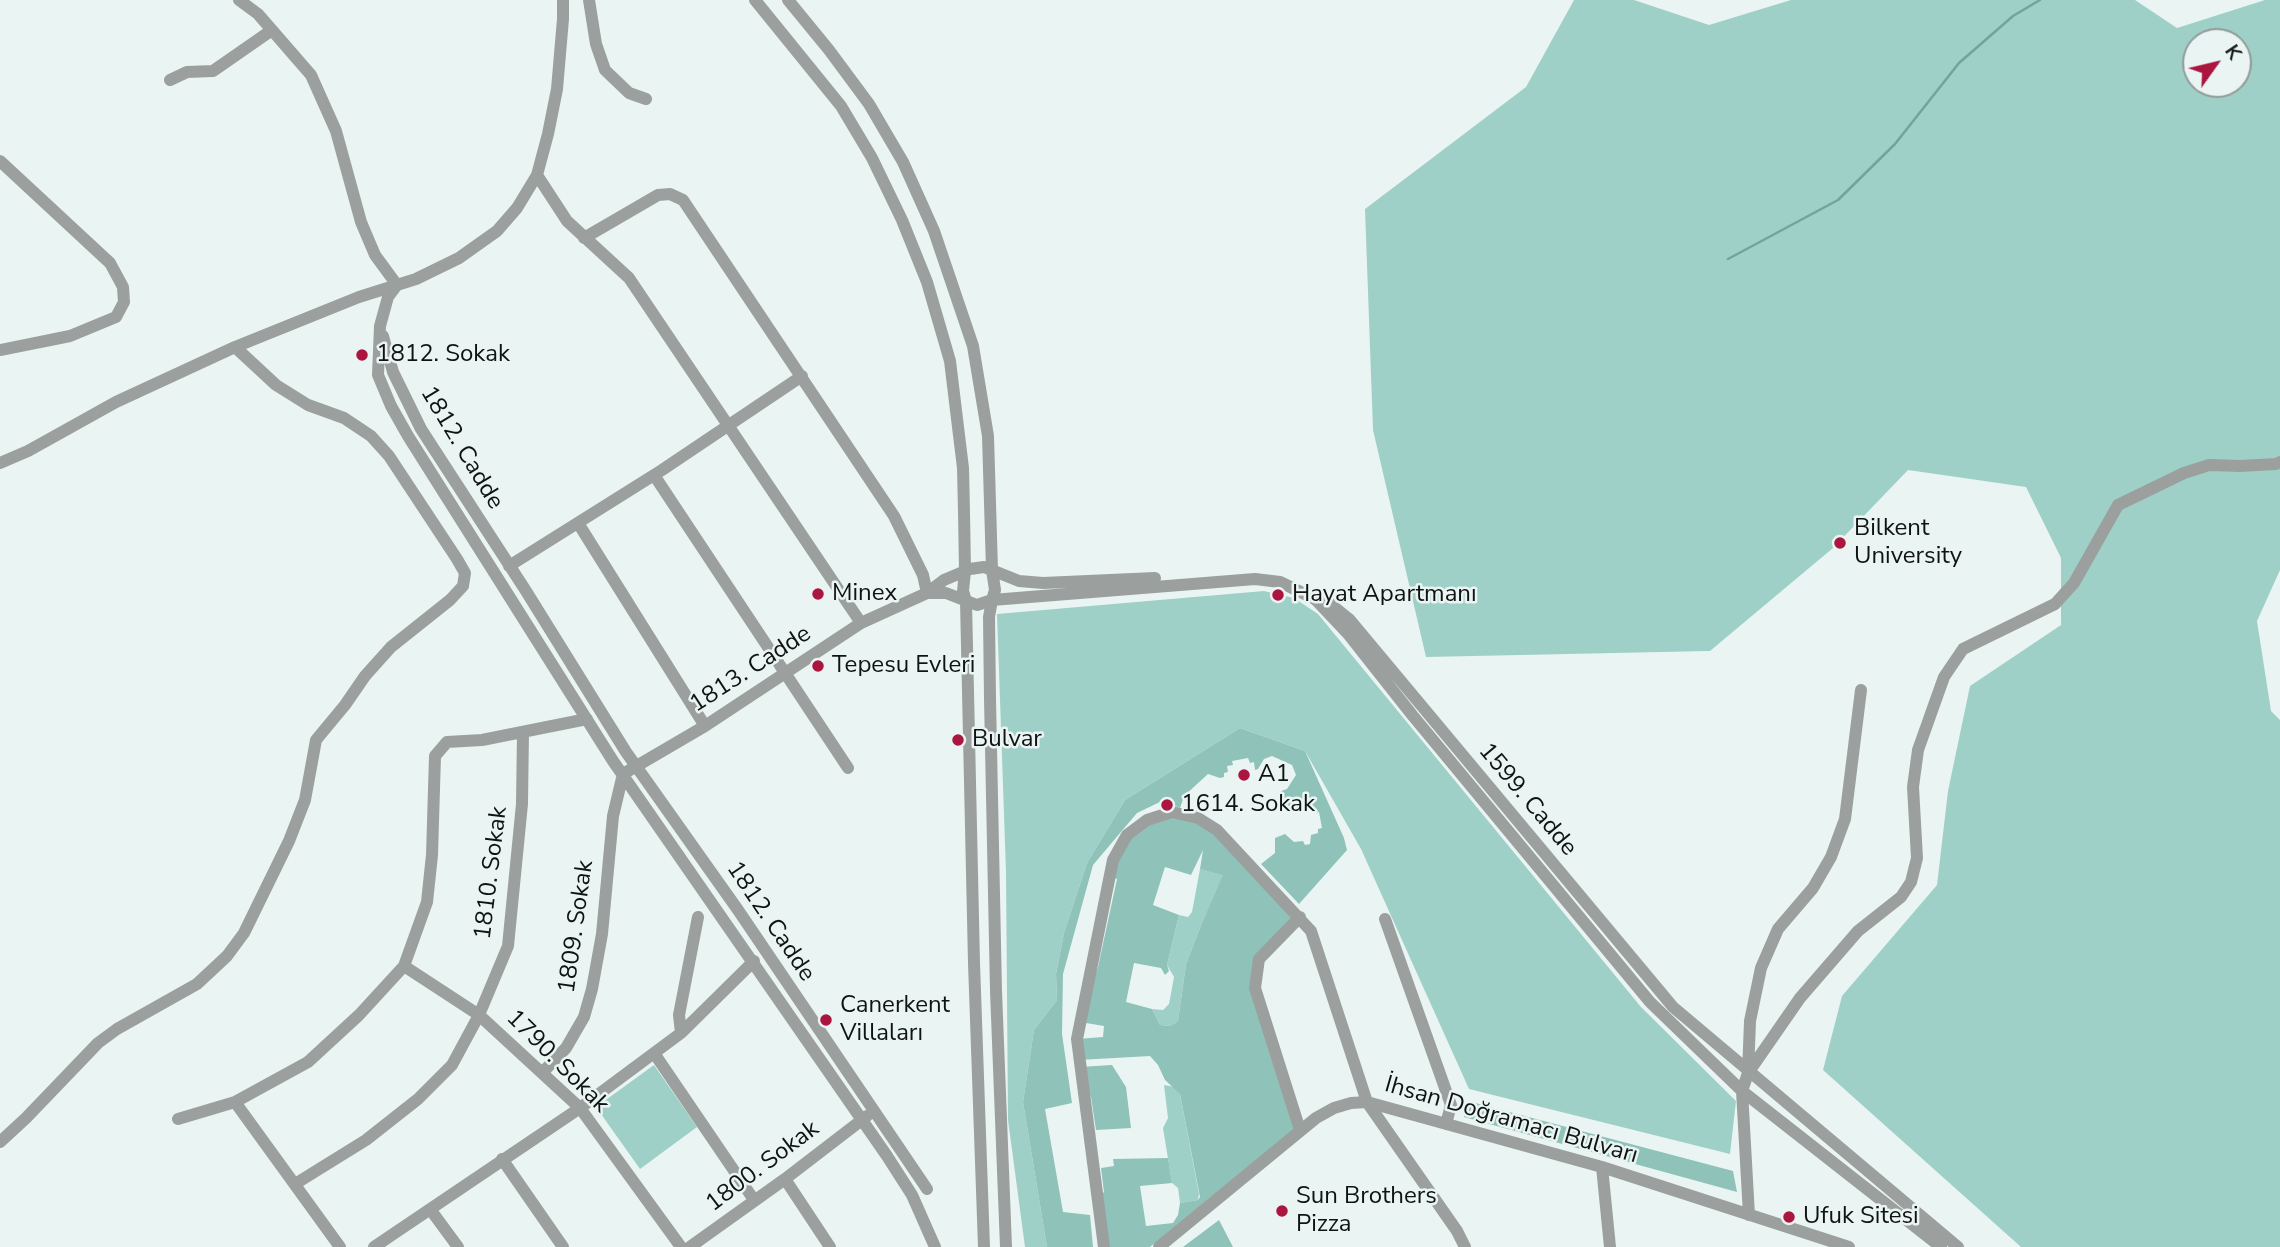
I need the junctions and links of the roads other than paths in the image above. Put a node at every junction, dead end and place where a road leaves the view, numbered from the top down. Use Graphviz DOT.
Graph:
graph roads {
  1 [pos="239,0"];
  2 [pos="563,0"];
  3 [pos="589,0"];
  4 [pos="755,0"];
  5 [pos="788,0"];
  6 [pos="272,30"];
  7 [pos="170,80"];
  8 [pos="646,99"];
  9 [pos="0,161"];
  10 [pos="537,175"];
  11 [pos="584,238"];
  12 [pos="397,285"];
  13 [pos="380,326"];
  14 [pos="235,347"];
  15 [pos="0,350"];
  16 [pos="802,376"];
  17 [pos="728,424"];
  18 [pos="2280,461"];
  19 [pos="0,463"];
  20 [pos="654,475"];
  21 [pos="578,523"];
  22 [pos="509,566"];
  23 [pos="992,570"];
  24 [pos="965,571"];
  25 [pos="928,593"];
  26 [pos="992,600"];
  27 [pos="966,601"];
  28 [pos="861,623"];
  29 [pos="784,672"];
  30 [pos="1861,690"];
  31 [pos="587,719"];
  32 [pos="705,726"];
  33 [pos="523,732"];
  34 [pos="637,767"];
  35 [pos="848,768"];
  36 [pos="622,774"];
  37 [pos="698,917"];
  38 [pos="1300,917"];
  39 [pos="1385,919"];
  40 [pos="754,961"];
  41 [pos="404,966"];
  42 [pos="479,1015"];
  43 [pos="681,1034"];
  44 [pos="654,1053"];
  45 [pos="542,1073"];
  46 [pos="1748,1073"];
  47 [pos="1742,1091"];
  48 [pos="235,1102"];
  49 [pos="1367,1102"];
  50 [pos="580,1108"];
  51 [pos="874,1110"];
  52 [pos="177,1119"];
  53 [pos="860,1120"];
  54 [pos="1446,1124"];
  55 [pos="1300,1130"];
  56 [pos="0,1142"];
  57 [pos="502,1159"];
  58 [pos="1602,1167"];
  59 [pos="785,1179"];
  60 [pos="295,1184"];
  61 [pos="927,1189"];
  62 [pos="754,1200"];
  63 [pos="430,1209"];
  64 [pos="1749,1214"];
  65 [pos="341,1247"];
  66 [pos="374,1247"];
  67 [pos="458,1247"];
  68 [pos="564,1247"];
  69 [pos="681,1247"];
  70 [pos="690,1247"];
  71 [pos="830,1247"];
  72 [pos="936,1247"];
  73 [pos="984,1247"];
  74 [pos="1006,1247"];
  75 [pos="1104,1247"];
  76 [pos="1159,1247"];
  77 [pos="1465,1247"];
  78 [pos="1610,1247"];
  79 [pos="1849,1247"];
  80 [pos="1941,1247"];
  81 [pos="1958,1247"];
  1 -- 6 [label="street"];
  2 -- 10 [label="street"];
  3 -- 8 [label="street"];
  4 -- 24 [label="street"];
  5 -- 23 [label="street"];
  6 -- 7 [label="street"];
  6 -- 12 [label="street"];
  9 -- 15 [label="street"];
  10 -- 11 [label="street"];
  10 -- 12 [label="street"];
  11 -- 16 [label="street"];
  11 -- 17 [label="street"];
  12 -- 13 [label="street"];
  12 -- 14 [label="street"];
  13 -- 22 [label="street, 1812. Cadde"];
  13 -- 31 [label="street, 1812. Cadde"];
  14 -- 19 [label="street"];
  14 -- 56 [label="street"];
  16 -- 17 [label="street"];
  16 -- 25 [label="street"];
  17 -- 20 [label="street"];
  17 -- 28 [label="street"];
  18 -- 46 [label="street"];
  20 -- 21 [label="street"];
  20 -- 29 [label="street"];
  21 -- 22 [label="street"];
  21 -- 32 [label="street"];
  22 -- 34 [label="street, 1812. Cadde"];
  23 -- 24 [label="street"];
  23 -- 26 [label="street"];
  23 -- 46 [label="street, 1599. Cadde"];
  24 -- 25 [label="street, 1813. Cadde"];
  24 -- 27 [label="street"];
  25 -- 27 [label="street"];
  25 -- 28 [label="street, 1813. Cadde"];
  26 -- 27 [label="street"];
  26 -- 47 [label="street, 1599. Cadde"];
  26 -- 74 [label="street"];
  27 -- 73 [label="street"];
  28 -- 29 [label="street, 1813. Cadde"];
  29 -- 32 [label="street, 1813. Cadde"];
  29 -- 35 [label="street"];
  30 -- 46 [label="street"];
  31 -- 33 [label="street"];
  31 -- 36 [label="street, 1812. Cadde"];
  32 -- 34 [label="street, 1813. Cadde"];
  33 -- 41 [label="street"];
  33 -- 42 [label="street, 1810. Sokak"];
  34 -- 36 [label="street, 1813. Cadde"];
  34 -- 51 [label="street, 1812. Cadde"];
  36 -- 40 [label="street, 1812. Cadde"];
  36 -- 45 [label="street, 1809. Sokak"];
  37 -- 43 [label="street"];
  38 -- 49 [label="street"];
  38 -- 55 [label="street"];
  38 -- 75 [label="street"];
  39 -- 54 [label="street"];
  40 -- 43 [label="street"];
  40 -- 53 [label="street, 1812. Cadde"];
  41 -- 42 [label="street, 1790. Sokak"];
  41 -- 48 [label="street"];
  42 -- 45 [label="street, 1790. Sokak"];
  42 -- 60 [label="street, 1810. Sokak"];
  43 -- 44 [label="street"];
  44 -- 50 [label="street"];
  44 -- 62 [label="street"];
  45 -- 50 [label="street, 1790. Sokak"];
  46 -- 47 [label="street"];
  46 -- 81 [label="street, 1599. Cadde"];
  47 -- 64 [label="street"];
  47 -- 80 [label="street, 1599. Cadde"];
  48 -- 52 [label="street"];
  48 -- 60 [label="street"];
  49 -- 54 [label="street, İhsan Doğramacı Bulvarı"];
  49 -- 55 [label="street, İhsan Doğramacı Bulvarı"];
  49 -- 77 [label="street"];
  50 -- 57 [label="street"];
  50 -- 69 [label="street, 1790. Sokak"];
  51 -- 53 [label="street, 1800. Sokak"];
  51 -- 61 [label="street, 1812. Cadde"];
  53 -- 59 [label="street, 1800. Sokak"];
  53 -- 72 [label="street, 1812. Cadde"];
  54 -- 58 [label="street, İhsan Doğramacı Bulvarı"];
  55 -- 76 [label="street, İhsan Doğramacı Bulvarı"];
  57 -- 63 [label="street"];
  57 -- 68 [label="street"];
  58 -- 64 [label="street, İhsan Doğramacı Bulvarı"];
  58 -- 78 [label="street"];
  59 -- 62 [label="street, 1800. Sokak"];
  59 -- 71 [label="street"];
  60 -- 65 [label="street"];
  62 -- 70 [label="street, 1800. Sokak"];
  63 -- 66 [label="street"];
  63 -- 67 [label="street"];
  64 -- 79 [label="street, İhsan Doğramacı Bulvarı"];
}
